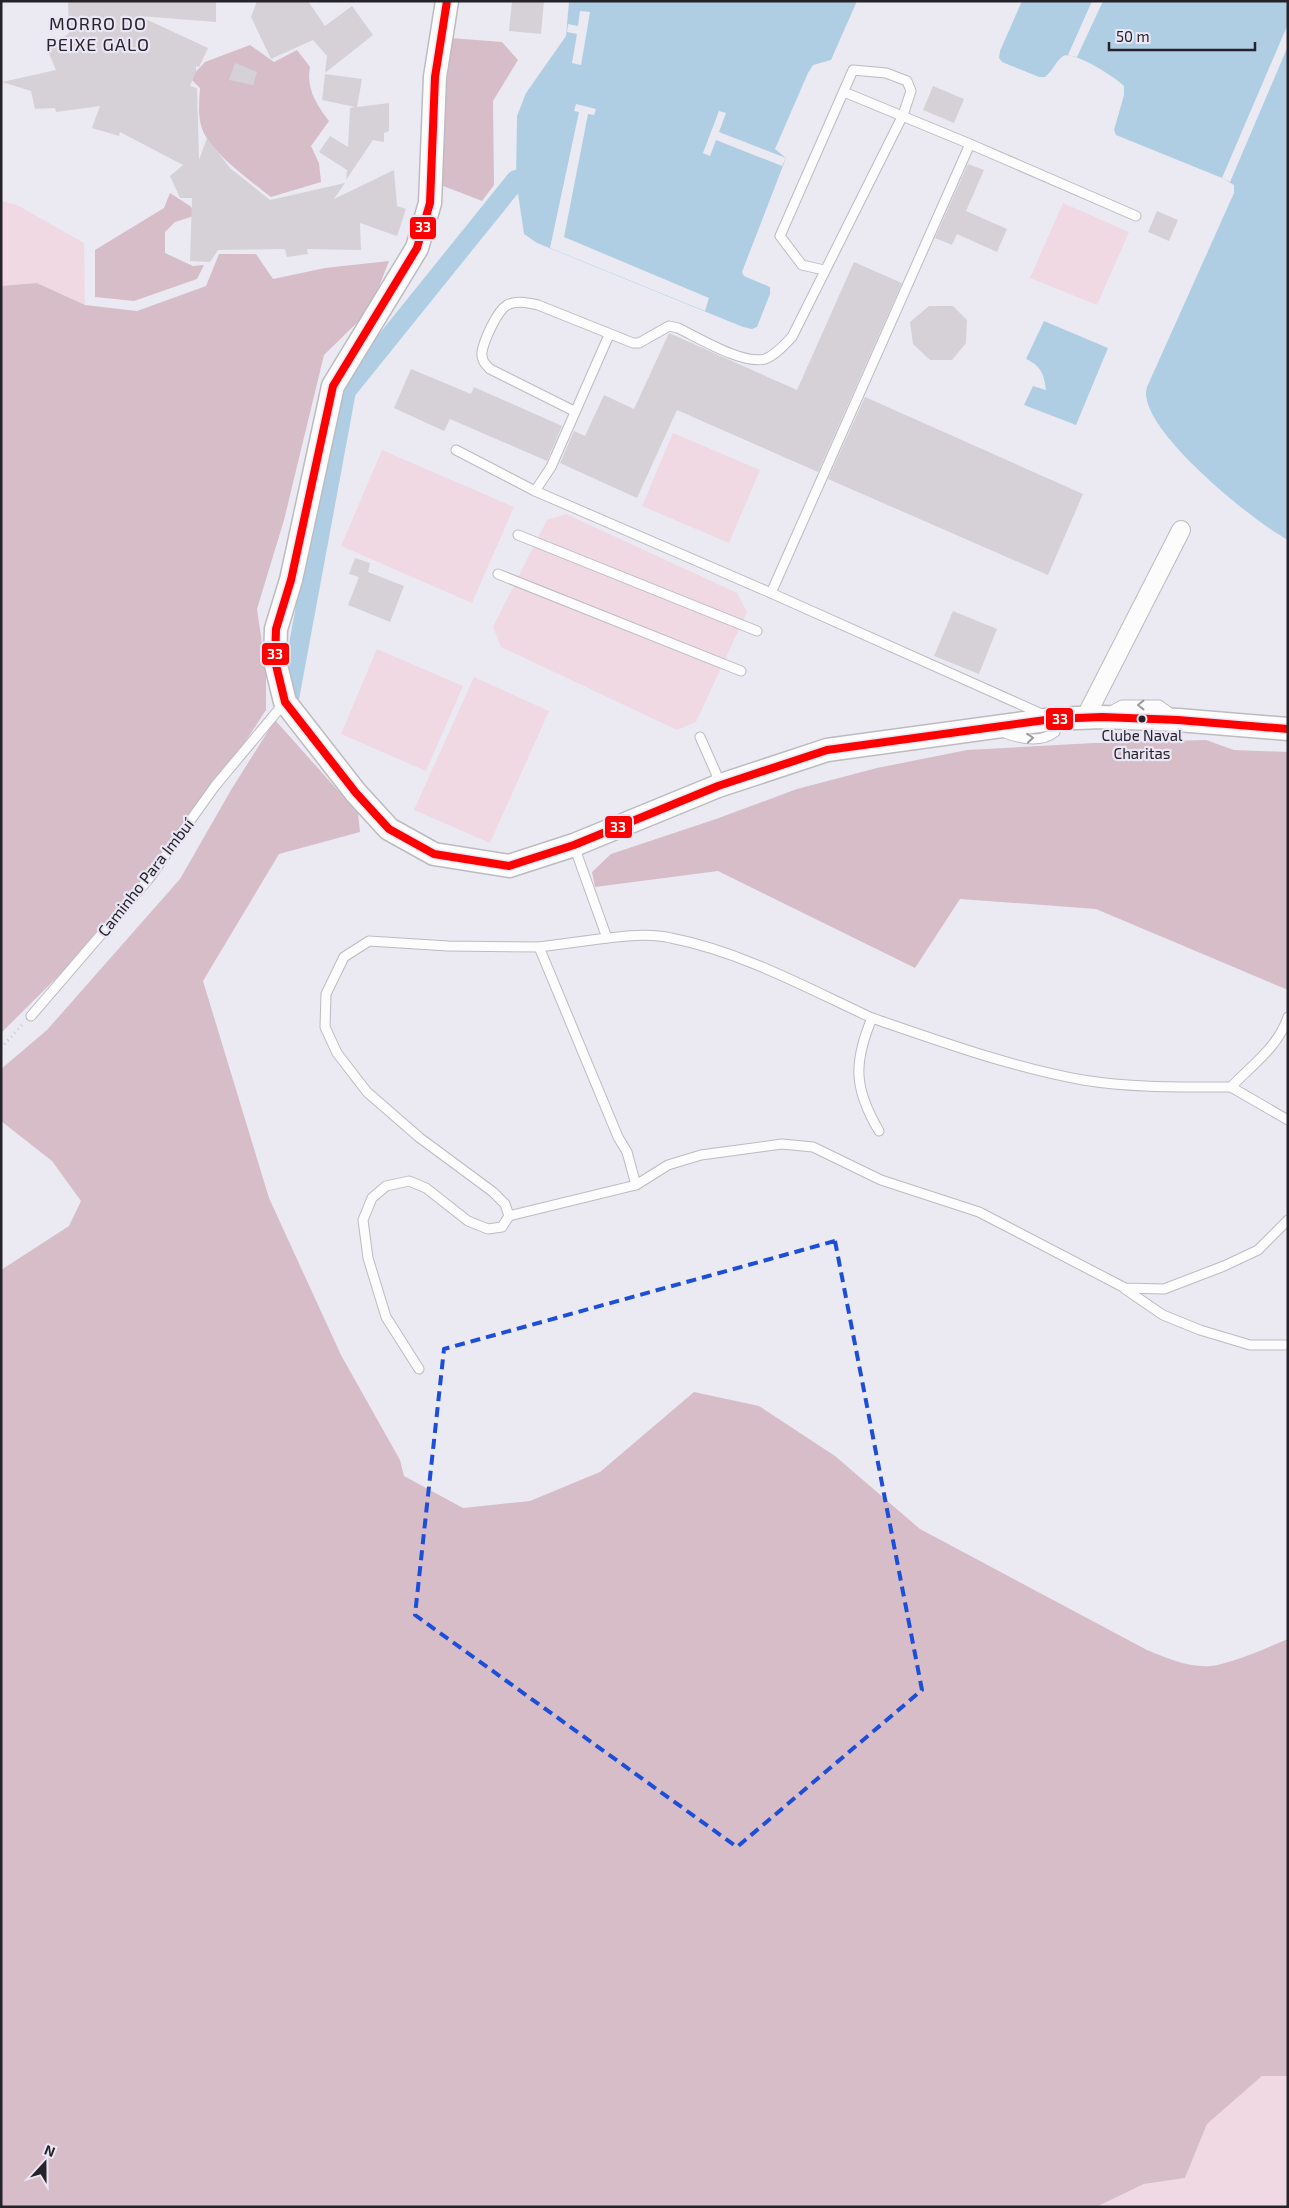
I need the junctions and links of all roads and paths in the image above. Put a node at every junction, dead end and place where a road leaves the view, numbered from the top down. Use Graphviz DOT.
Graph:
graph roads {
  1 [pos="447,1"];
  2 [pos="844,92"];
  3 [pos="903,115"];
  4 [pos="970,144"];
  5 [pos="1136,216"];
  6 [pos="824,270"];
  7 [pos="609,335"];
  8 [pos="574,411"];
  9 [pos="456,450"];
  10 [pos="535,491"];
  11 [pos="1181,530"];
  12 [pos="518,535"];
  13 [pos="498,574"];
  14 [pos="771,593"];
  15 [pos="757,631"];
  16 [pos="741,671"];
  17 [pos="285,702"];
  18 [pos="1093,718"];
  19 [pos="1054,719"];
  20 [pos="1288,730"];
  21 [pos="700,736"];
  22 [pos="718,786"];
  23 [pos="574,845"];
  24 [pos="607,938"];
  25 [pos="539,947"];
  26 [pos="31,1016"];
  27 [pos="1288,1017"];
  28 [pos="872,1018"];
  29 [pos="1,1048"];
  30 [pos="1231,1087"];
  31 [pos="1288,1120"];
  32 [pos="879,1131"];
  33 [pos="636,1185"];
  34 [pos="509,1216"];
  35 [pos="1288,1220"];
  36 [pos="1125,1288"];
  37 [pos="1288,1345"];
  38 [pos="419,1369"];
  1 -- 17 [label="street"];
  2 -- 3 [label="lane"];
  2 -- 3 [label="lane"];
  2 -- 6 [label="lane"];
  3 -- 4 [label="lane"];
  3 -- 6 [label="lane"];
  4 -- 5 [label="lane"];
  4 -- 14 [label="lane"];
  6 -- 7 [label="lane"];
  7 -- 8 [label="lane"];
  7 -- 8 [label="lane"];
  8 -- 10 [label="lane"];
  9 -- 10 [label="lane"];
  10 -- 14 [label="lane"];
  11 -- 18 [label="street"];
  12 -- 15 [label="lane"];
  13 -- 16 [label="lane"];
  14 -- 19 [label="lane"];
  17 -- 23 [label="street"];
  17 -- 26 [label="lane, Caminho Para Imbuí"];
  18 -- 19 [label="street"];
  18 -- 20 [label="street"];
  19 -- 22 [label="street"];
  21 -- 22 [label="lane"];
  22 -- 23 [label="street"];
  23 -- 24 [label="lane"];
  24 -- 25 [label="lane"];
  24 -- 28 [label="lane"];
  25 -- 33 [label="lane"];
  25 -- 34 [label="lane"];
  26 -- 29 [label="path"];
  27 -- 30 [label="lane"];
  28 -- 30 [label="lane"];
  28 -- 32 [label="lane"];
  30 -- 31 [label="lane"];
  33 -- 34 [label="lane"];
  33 -- 36 [label="lane"];
  34 -- 38 [label="lane"];
  35 -- 36 [label="lane"];
  36 -- 37 [label="lane"];
}
